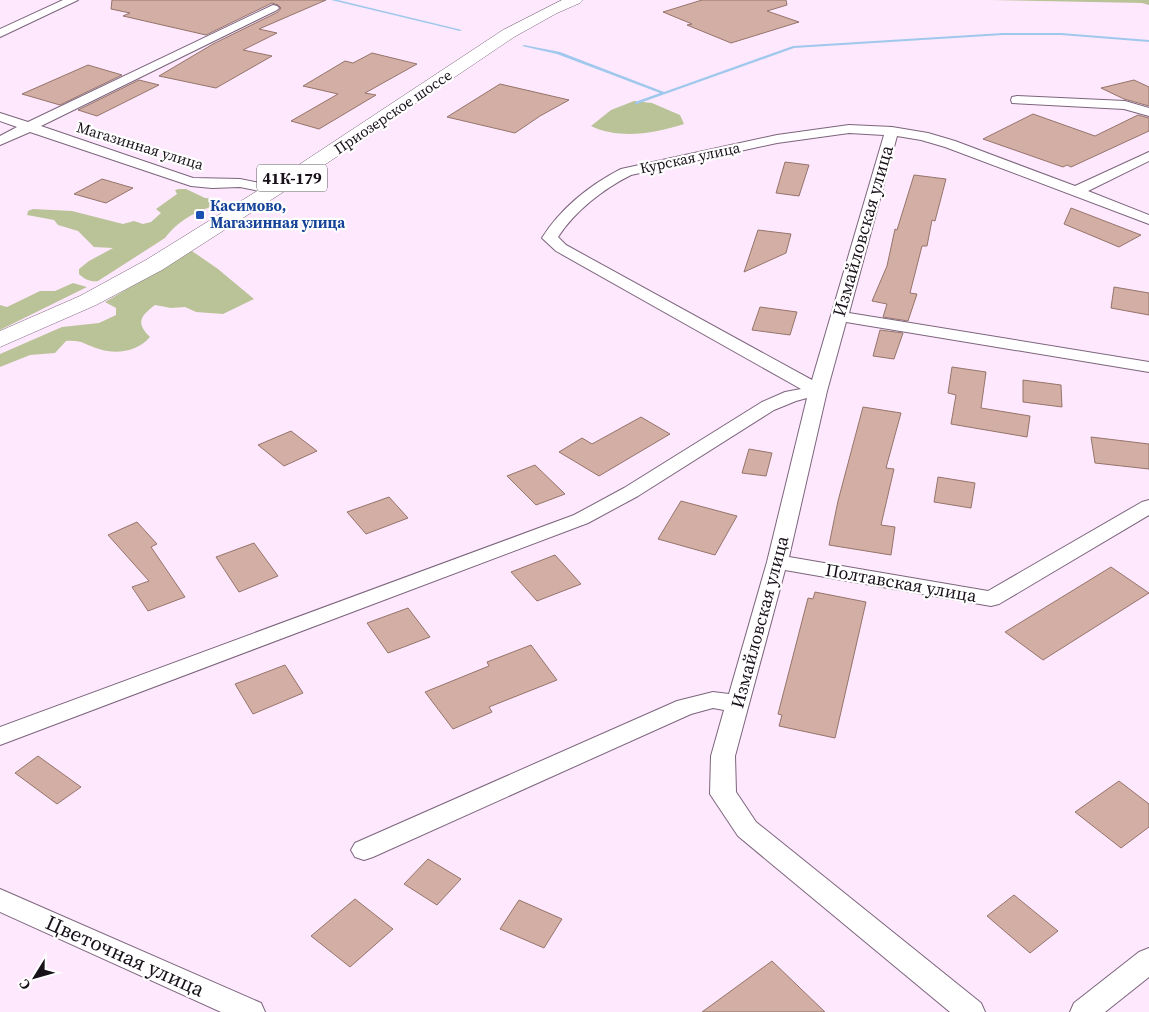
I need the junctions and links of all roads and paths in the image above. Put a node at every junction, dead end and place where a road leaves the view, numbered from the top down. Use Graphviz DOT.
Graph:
graph roads {
  1 [pos="72,0"];
  2 [pos="575,0"];
  3 [pos="273,8"];
  4 [pos="0,33"];
  5 [pos="1017,100"];
  6 [pos="1149,112"];
  7 [pos="0,117"];
  8 [pos="29,128"];
  9 [pos="892,131"];
  10 [pos="0,141"];
  11 [pos="1149,156"];
  12 [pos="274,190"];
  13 [pos="1076,191"];
  14 [pos="1149,220"];
  15 [pos="839,316"];
  16 [pos="0,340"];
  17 [pos="1149,367"];
  18 [pos="818,391"];
  19 [pos="1149,506"];
  20 [pos="777,562"];
  21 [pos="737,704"];
  22 [pos="0,736"];
  23 [pos="364,850"];
  24 [pos="0,900"];
  25 [pos="1149,960"];
  26 [pos="250,1012"];
  27 [pos="971,1012"];
  28 [pos="1084,1012"];
  1 -- 4 [label="street"];
  2 -- 12 [label="main road, Приозерское шоссе / 41К-179"];
  3 -- 8 [label="street"];
  5 -- 6 [label="street"];
  7 -- 8 [label="street, Магазинная улица"];
  8 -- 10 [label="street"];
  8 -- 12 [label="street, Магазинная улица"];
  9 -- 13 [label="street, Курская улица"];
  9 -- 15 [label="street, Измайловская улица"];
  9 -- 18 [label="street, Курская улица"];
  11 -- 13 [label="street"];
  12 -- 16 [label="main road, Приозерское шоссе / 41К-179"];
  13 -- 14 [label="street, Курская улица"];
  15 -- 17 [label="street"];
  15 -- 18 [label="street, Измайловская улица"];
  18 -- 20 [label="street, Измайловская улица"];
  18 -- 22 [label="street"];
  19 -- 20 [label="street, Полтавская улица"];
  20 -- 21 [label="street, Измайловская улица"];
  21 -- 23 [label="street"];
  21 -- 27 [label="street, Измайловская улица"];
  24 -- 26 [label="street, Цветочная улица"];
  25 -- 28 [label="street"];
}
